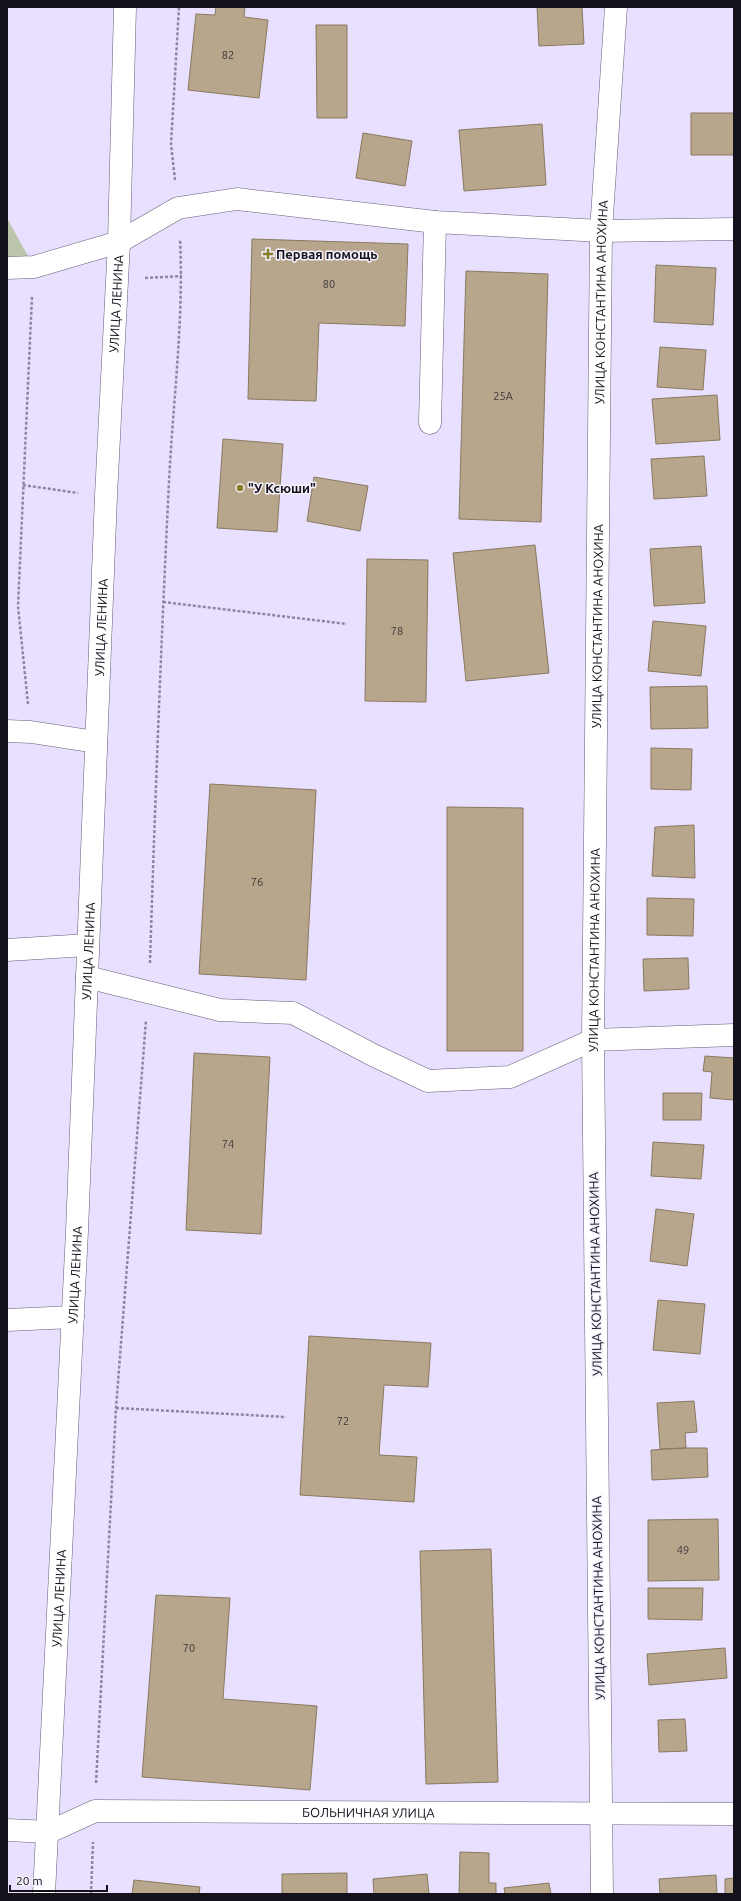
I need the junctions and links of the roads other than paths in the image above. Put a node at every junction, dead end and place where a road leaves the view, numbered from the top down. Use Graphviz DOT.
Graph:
graph roads {
  1 [pos="124,7"];
  2 [pos="616,7"];
  3 [pos="435,222"];
  4 [pos="734,229"];
  5 [pos="601,231"];
  6 [pos="119,242"];
  7 [pos="7,268"];
  8 [pos="430,423"];
  9 [pos="7,731"];
  10 [pos="96,742"];
  11 [pos="88,945"];
  12 [pos="7,950"];
  13 [pos="86,977"];
  14 [pos="734,1035"];
  15 [pos="593,1040"];
  16 [pos="73,1317"];
  17 [pos="7,1320"];
  18 [pos="601,1814"];
  19 [pos="734,1814"];
  20 [pos="7,1830"];
  21 [pos="49,1832"];
  22 [pos="44,1894"];
  23 [pos="602,1894"];
  1 -- 6 [label="street, УЛИЦА ЛЕНИНА"];
  2 -- 5 [label="street, УЛИЦА КОНСТАНТИНА АНОХИНА"];
  3 -- 5 [label="street"];
  3 -- 6 [label="street"];
  3 -- 8 [label="street"];
  4 -- 5 [label="street"];
  5 -- 15 [label="street, УЛИЦА КОНСТАНТИНА АНОХИНА"];
  6 -- 7 [label="street"];
  6 -- 10 [label="street, УЛИЦА ЛЕНИНА"];
  9 -- 10 [label="street"];
  10 -- 11 [label="street, УЛИЦА ЛЕНИНА"];
  11 -- 12 [label="street"];
  11 -- 13 [label="street, УЛИЦА ЛЕНИНА"];
  13 -- 15 [label="street"];
  13 -- 16 [label="street, УЛИЦА ЛЕНИНА"];
  14 -- 15 [label="street"];
  15 -- 18 [label="street, УЛИЦА КОНСТАНТИНА АНОХИНА"];
  16 -- 17 [label="street"];
  16 -- 21 [label="street, УЛИЦА ЛЕНИНА"];
  18 -- 19 [label="street, БОЛЬНИЧНАЯ УЛИЦА"];
  18 -- 21 [label="street, БОЛЬНИЧНАЯ УЛИЦА"];
  18 -- 23 [label="street, УЛИЦА КОНСТАНТИНА АНОХИНА"];
  20 -- 21 [label="street, БОЛЬНИЧНАЯ УЛИЦА"];
  21 -- 22 [label="street, УЛИЦА ЛЕНИНА"];
}
